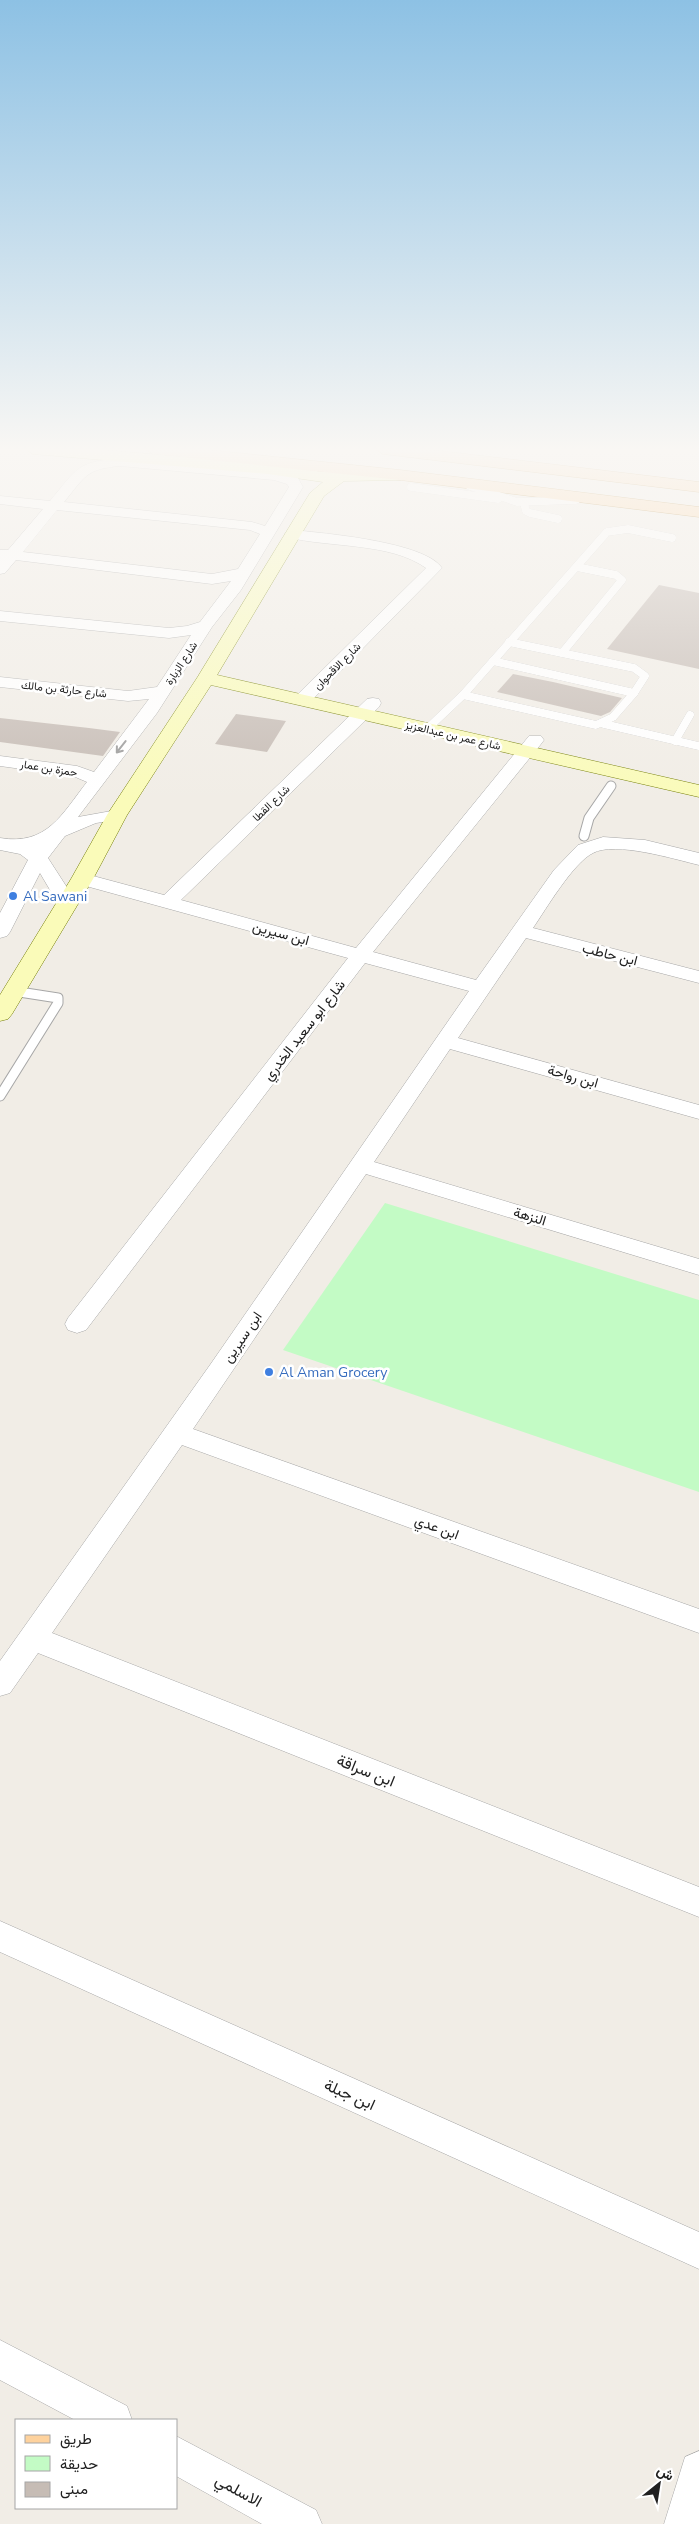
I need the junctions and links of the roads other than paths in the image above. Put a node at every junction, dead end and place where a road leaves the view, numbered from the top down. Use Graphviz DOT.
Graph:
graph roads {
  1 [pos="111,567"];
  2 [pos="248,567"];
  3 [pos="273,567"];
  4 [pos="434,567"];
  5 [pos="577,567"];
  6 [pos="245,572"];
  7 [pos="212,579"];
  8 [pos="233,590"];
  9 [pos="0,616"];
  10 [pos="206,625"];
  11 [pos="508,642"];
  12 [pos="562,653"];
  13 [pos="493,661"];
  14 [pos="210,673"];
  15 [pos="0,682"];
  16 [pos="164,690"];
  17 [pos="634,693"];
  18 [pos="308,695"];
  19 [pos="463,695"];
  20 [pos="128,696"];
  21 [pos="151,709"];
  22 [pos="368,709"];
  23 [pos="690,715"];
  24 [pos="433,724"];
  25 [pos="604,724"];
  26 [pos="675,741"];
  27 [pos="530,746"];
  28 [pos="699,746"];
  29 [pos="0,761"];
  30 [pos="699,778"];
  31 [pos="96,780"];
  32 [pos="611,786"];
  33 [pos="699,791"];
  34 [pos="117,816"];
  35 [pos="56,832"];
  36 [pos="584,836"];
  37 [pos="8,845"];
  38 [pos="645,846"];
  39 [pos="39,857"];
  40 [pos="699,859"];
  41 [pos="562,874"];
  42 [pos="82,878"];
  43 [pos="168,902"];
  44 [pos="67,903"];
  45 [pos="521,931"];
  46 [pos="0,932"];
  47 [pos="361,955"];
  48 [pos="699,977"];
  49 [pos="481,988"];
  50 [pos="13,991"];
  51 [pos="0,1014"];
  52 [pos="446,1041"];
  53 [pos="0,1096"];
  54 [pos="699,1112"];
  55 [pos="360,1165"];
  56 [pos="699,1267"];
  57 [pos="77,1324"];
  58 [pos="176,1433"];
  59 [pos="699,1621"];
  60 [pos="33,1638"];
  61 [pos="0,1684"];
  62 [pos="699,1902"];
  63 [pos="0,1936"];
  64 [pos="699,2251"];
  65 [pos="0,2359"];
  66 [pos="111,2419"];
  67 [pos="178,2456"];
  68 [pos="699,2471"];
  69 [pos="302,2524"];
  70 [pos="684,2524"];
  1 -- 7 [label="street"];
  2 -- 6 [label="street, شارع الزبارة"];
  3 -- 14 [label="street"];
  4 -- 18 [label="street, شارع الاقحوان"];
  5 -- 11 [label="lane"];
  5 -- 12 [label="lane"];
  6 -- 7 [label="street"];
  6 -- 8 [label="street, شارع الزبارة"];
  7 -- 8 [label="street"];
  8 -- 10 [label="street, شارع الزبارة"];
  9 -- 10 [label="street"];
  10 -- 16 [label="street, شارع الزبارة"];
  11 -- 12 [label="lane"];
  11 -- 13 [label="lane"];
  12 -- 17 [label="lane"];
  13 -- 17 [label="lane"];
  13 -- 19 [label="lane"];
  14 -- 18 [label="street, شارع عمر بن عبدالعزيز"];
  14 -- 34 [label="street"];
  15 -- 20 [label="street, شارع حارثة بن مالك"];
  16 -- 20 [label="street, شارع حارثة بن مالك"];
  16 -- 21 [label="street, شارع الزبارة"];
  17 -- 25 [label="lane"];
  18 -- 22 [label="street, شارع عمر بن عبدالعزيز"];
  19 -- 24 [label="lane"];
  19 -- 25 [label="lane"];
  20 -- 21 [label="street, شارع حارثة بن مالك"];
  21 -- 31 [label="street, شارع الزبارة, one-way"];
  22 -- 24 [label="street, شارع عمر بن عبدالعزيز"];
  22 -- 43 [label="street, شارع القطا"];
  23 -- 26 [label="lane"];
  24 -- 27 [label="street, شارع عمر بن عبدالعزيز"];
  25 -- 26 [label="lane"];
  26 -- 28 [label="lane"];
  27 -- 30 [label="street, شارع عمر بن عبدالعزيز"];
  27 -- 33 [label="street, شارع عمر بن عبدالعزيز"];
  27 -- 47 [label="street, شارع ابو سعيد الخدري"];
  29 -- 31 [label="street, حمزة بن عمار"];
  31 -- 35 [label="street, شارع الزبارة"];
  32 -- 36 [label="lane"];
  34 -- 35 [label="street"];
  34 -- 42 [label="street"];
  35 -- 37 [label="street"];
  35 -- 39 [label="street, شارع الزبارة"];
  36 -- 38 [label="street, ابن سيرين"];
  36 -- 41 [label="street, ابن سيرين"];
  37 -- 39 [label="street"];
  38 -- 40 [label="street, ابن سيرين"];
  38 -- 41 [label="street, ابن سيرين"];
  39 -- 44 [label="street"];
  39 -- 46 [label="street, شارع الزبارة"];
  41 -- 45 [label="street, ابن سيرين"];
  42 -- 43 [label="street, ابن سيرين"];
  42 -- 44 [label="street"];
  43 -- 47 [label="street, ابن سيرين"];
  44 -- 50 [label="street"];
  45 -- 48 [label="street, ابن حاطب"];
  45 -- 49 [label="street, ابن سيرين"];
  47 -- 49 [label="street, ابن سيرين"];
  47 -- 57 [label="street, شارع ابو سعيد الخدري"];
  49 -- 52 [label="street, ابن سيرين"];
  50 -- 51 [label="street"];
  50 -- 53 [label="lane"];
  52 -- 54 [label="street, ابن رواحة"];
  52 -- 55 [label="street, ابن سيرين"];
  55 -- 56 [label="street, النزهة"];
  55 -- 58 [label="street, ابن سيرين"];
  58 -- 59 [label="street, ابن عدي"];
  58 -- 60 [label="street, ابن سيرين"];
  60 -- 61 [label="street, ابن سيرين"];
  60 -- 62 [label="street, ابن سراقة"];
  63 -- 64 [label="street, ابن جبلة"];
  65 -- 66 [label="street"];
  67 -- 69 [label="street, الاسلمي"];
  68 -- 70 [label="street"];
}
